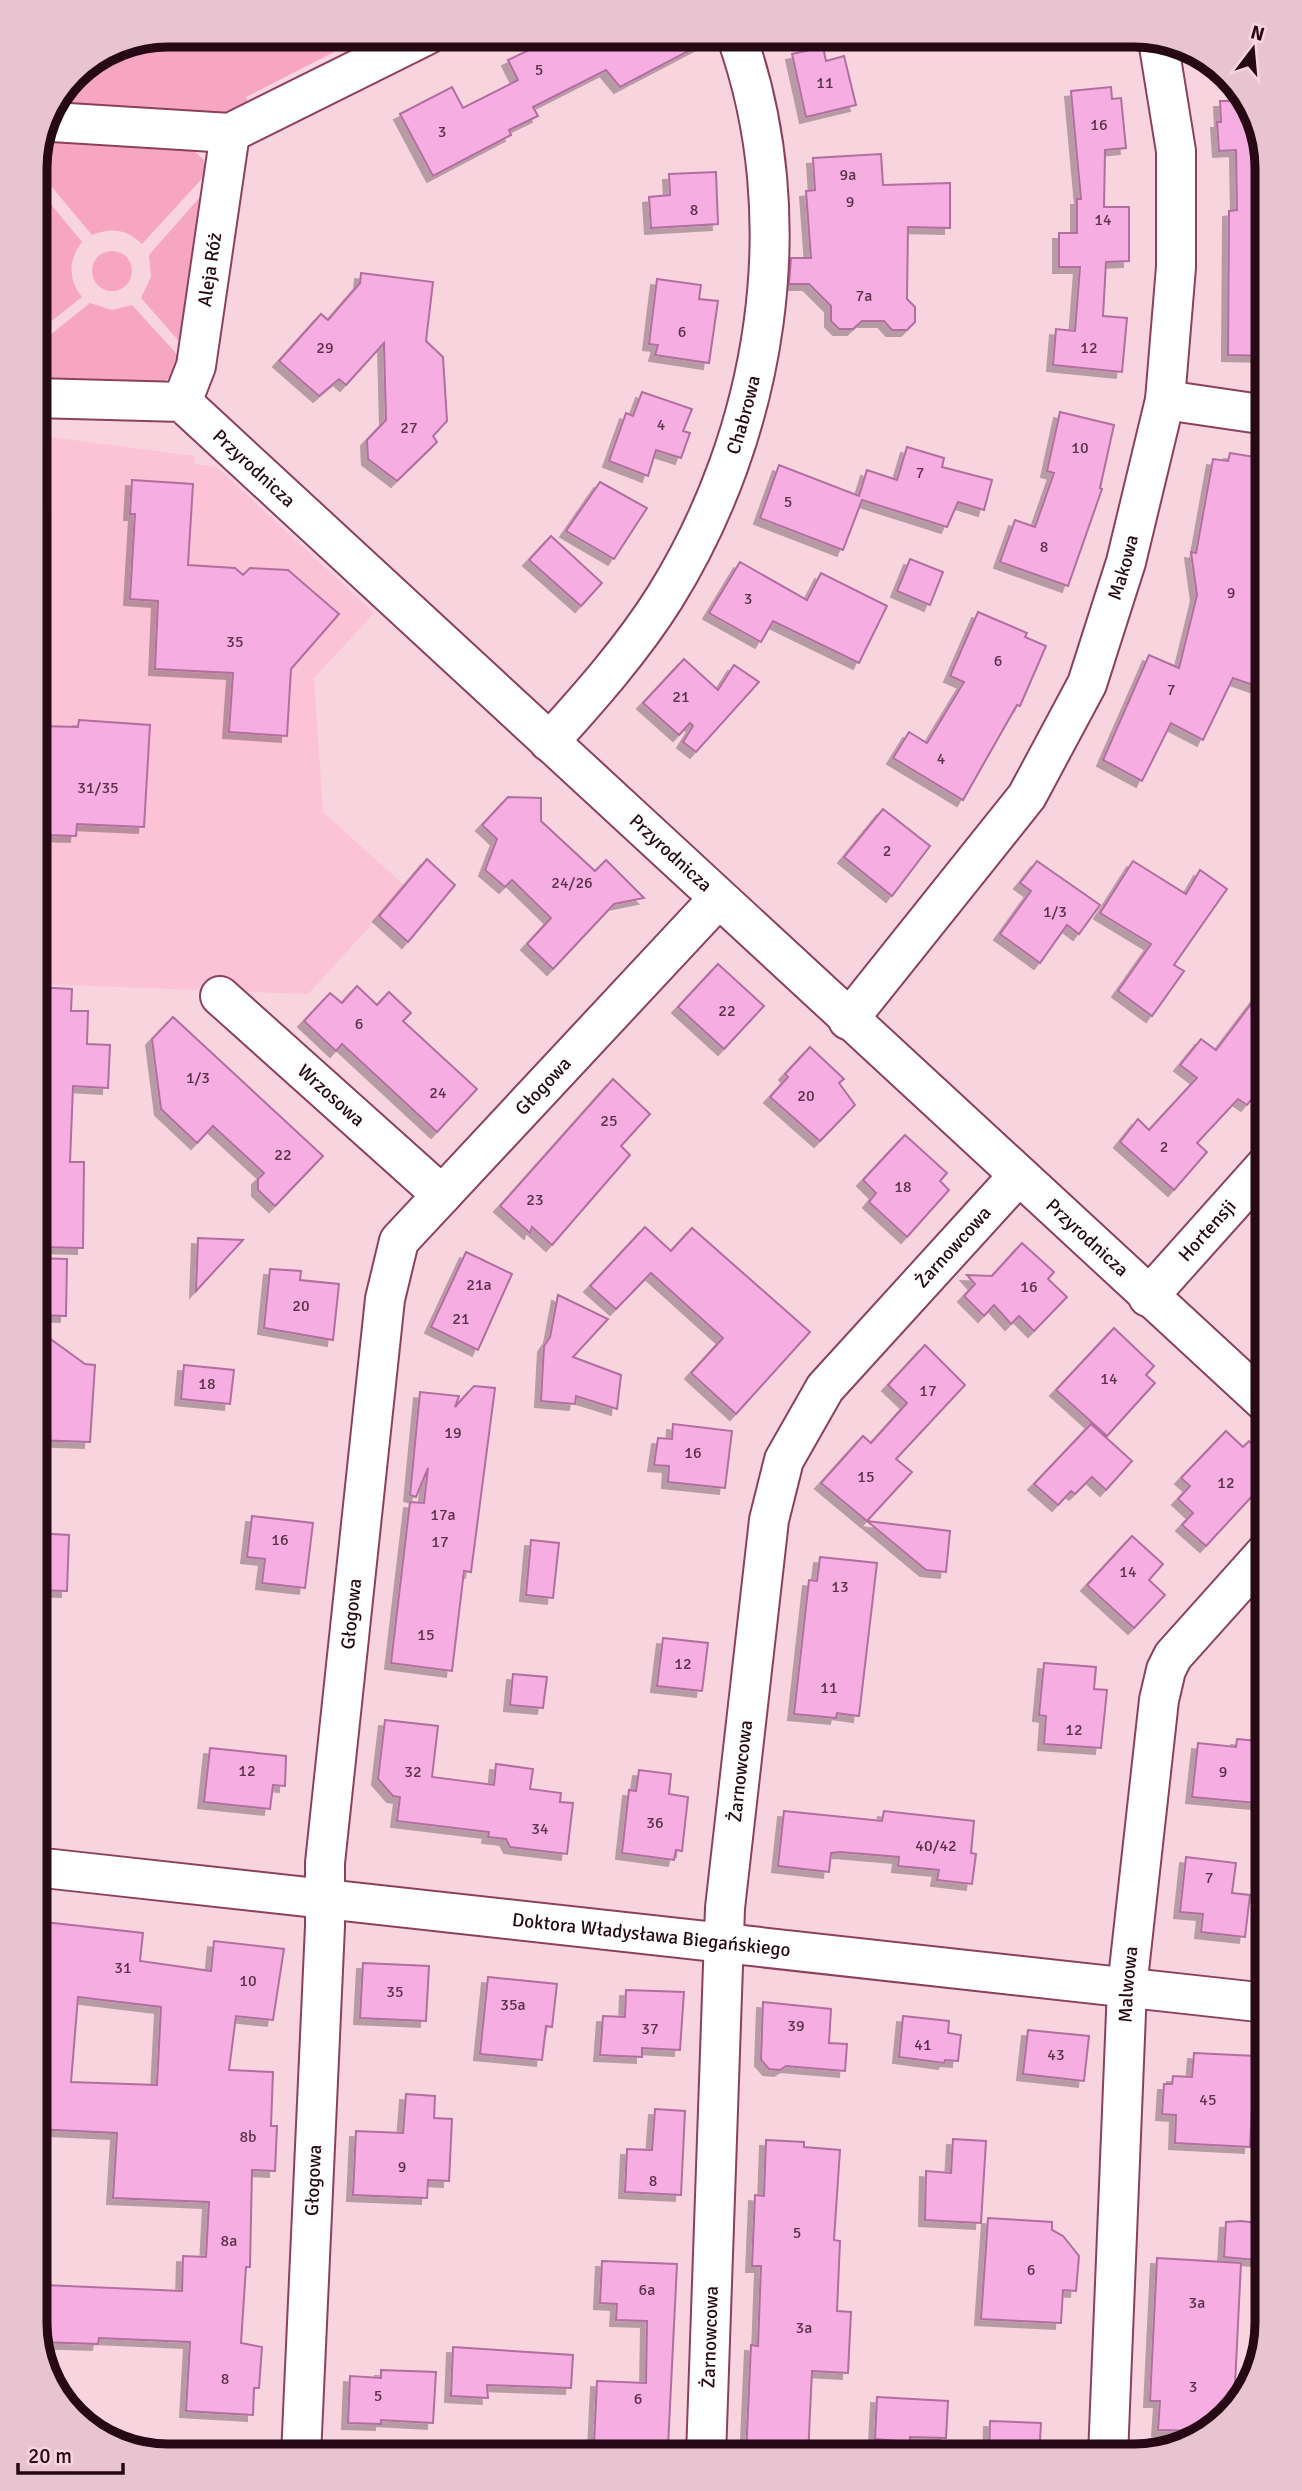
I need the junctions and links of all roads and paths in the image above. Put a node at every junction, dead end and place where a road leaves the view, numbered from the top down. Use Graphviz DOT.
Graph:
graph roads {
  1 [pos="402,47"];
  2 [pos="739,48"];
  3 [pos="1160,50"];
  4 [pos="57,122"];
  5 [pos="230,133"];
  6 [pos="48,398"];
  7 [pos="1165,400"];
  8 [pos="182,402"];
  9 [pos="1255,413"];
  10 [pos="549,742"];
  11 [pos="718,899"];
  12 [pos="220,996"];
  13 [pos="848,1020"];
  14 [pos="1018,1176"];
  15 [pos="1255,1177"];
  16 [pos="442,1195"];
  17 [pos="1147,1297"];
  18 [pos="1255,1393"];
  19 [pos="1255,1564"];
  20 [pos="47,1868"];
  21 [pos="325,1900"];
  22 [pos="725,1944"];
  23 [pos="1127,1988"];
  24 [pos="1255,2002"];
  25 [pos="302,2443"];
  26 [pos="706,2444"];
  27 [pos="1108,2444"];
  1 -- 5 [label="street"];
  2 -- 10 [label="street, Chabrowa"];
  3 -- 7 [label="street, Makowa"];
  4 -- 5 [label="street"];
  5 -- 8 [label="street, Aleja Róż"];
  6 -- 8 [label="street"];
  7 -- 9 [label="street"];
  7 -- 13 [label="street, Makowa"];
  8 -- 10 [label="street, Przyrodnicza"];
  10 -- 11 [label="street, Przyrodnicza"];
  11 -- 13 [label="street, Przyrodnicza"];
  11 -- 16 [label="street, Głogowa"];
  12 -- 16 [label="street, Wrzosowa"];
  13 -- 14 [label="street, Przyrodnicza"];
  14 -- 17 [label="street, Przyrodnicza"];
  14 -- 22 [label="street, Żarnowcowa"];
  15 -- 17 [label="street, Hortensji"];
  16 -- 21 [label="street, Głogowa"];
  17 -- 18 [label="street, Przyrodnicza"];
  19 -- 23 [label="street, Malwowa"];
  20 -- 21 [label="street, Doktora Władysława Biegańskiego"];
  21 -- 22 [label="street, Doktora Władysława Biegańskiego"];
  21 -- 25 [label="street, Głogowa"];
  22 -- 23 [label="street, Doktora Władysława Biegańskiego"];
  22 -- 26 [label="street, Żarnowcowa"];
  23 -- 24 [label="street, Doktora Władysława Biegańskiego"];
  23 -- 27 [label="street, Malwowa"];
}
